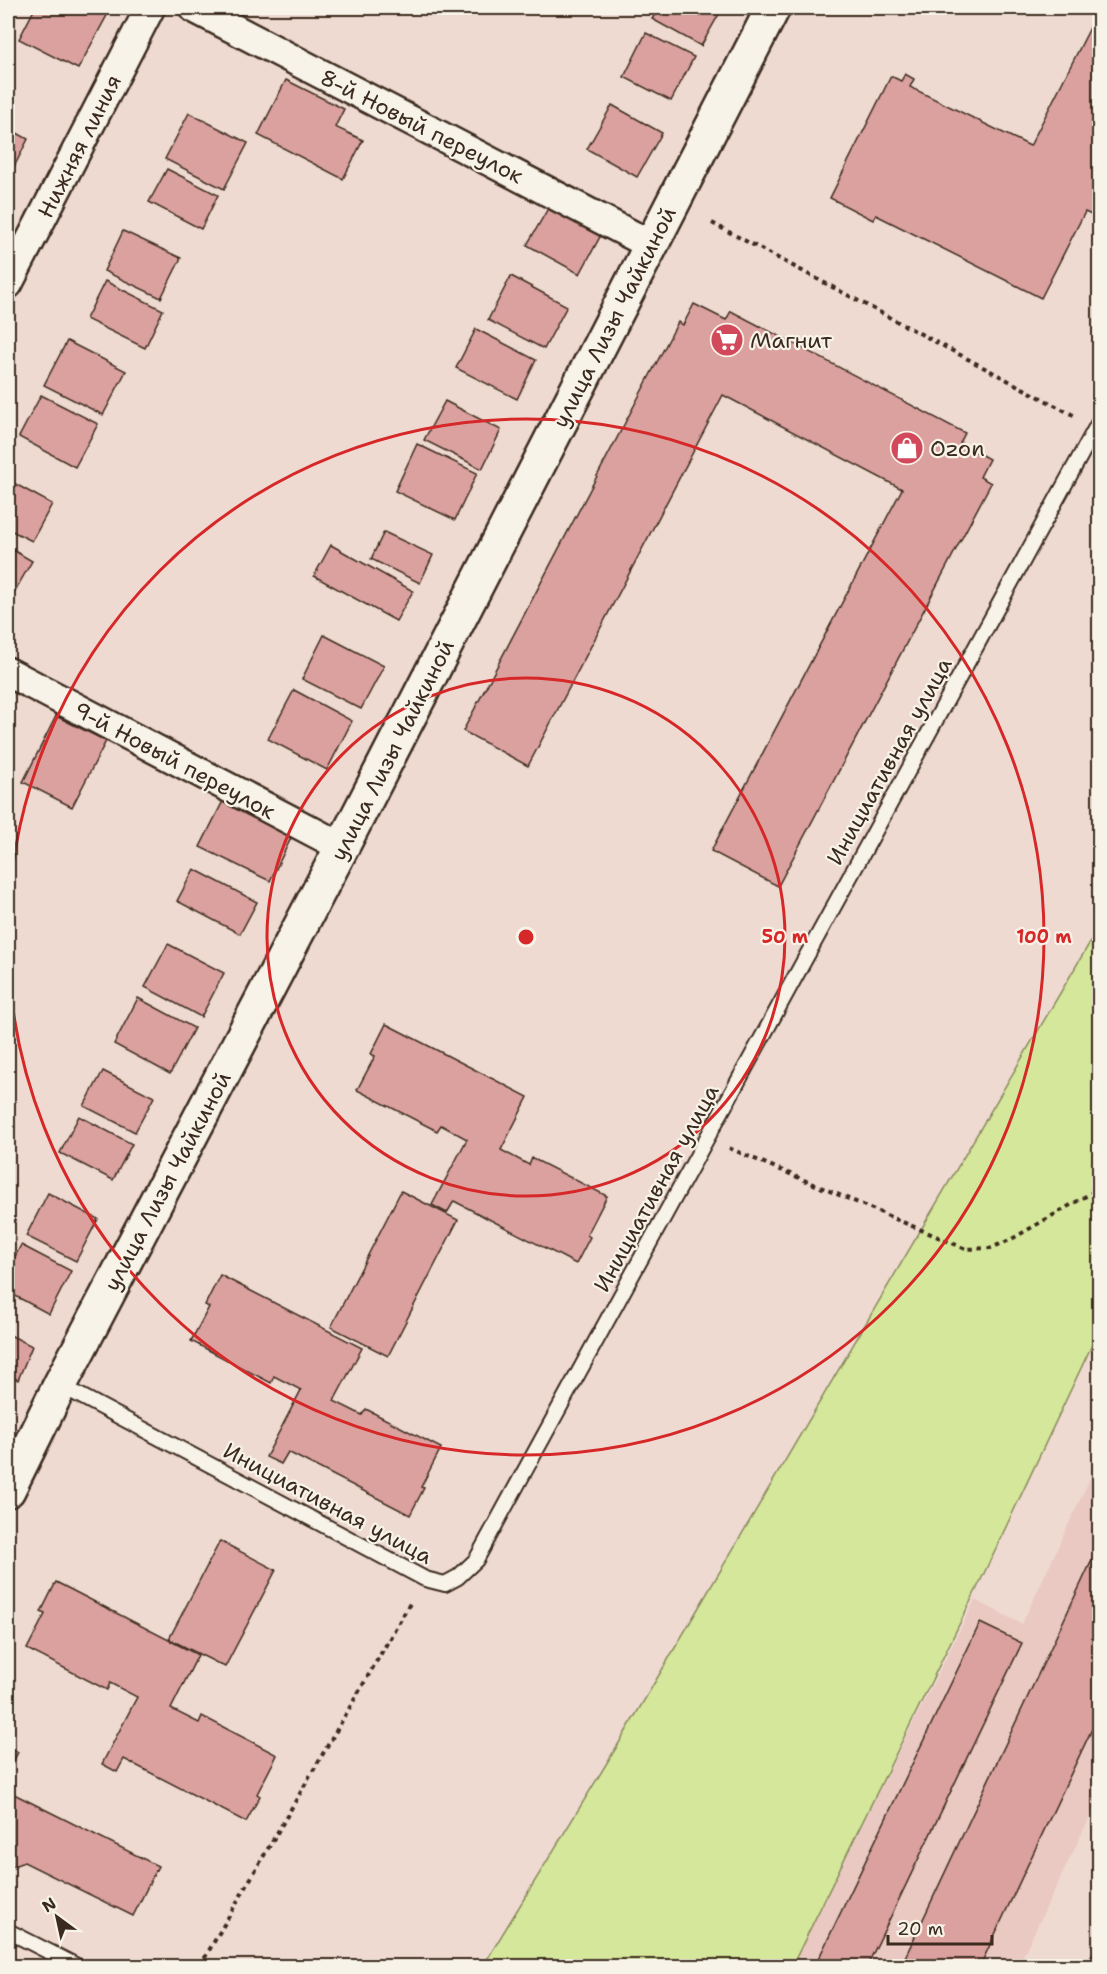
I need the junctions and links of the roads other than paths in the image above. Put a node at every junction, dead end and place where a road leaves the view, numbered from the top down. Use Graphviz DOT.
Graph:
graph roads {
  1 [pos="150,8"];
  2 [pos="194,8"];
  3 [pos="773,8"];
  4 [pos="651,245"];
  5 [pos="8,284"];
  6 [pos="1098,424"];
  7 [pos="8,672"];
  8 [pos="342,847"];
  9 [pos="60,1385"];
  10 [pos="8,1490"];
  11 [pos="8,1931"];
  12 [pos="77,1966"];
  1 -- 5 [label="street, Нижняя линия"];
  2 -- 4 [label="street, 8-й Новый переулок"];
  3 -- 4 [label="main road, улица Лизы Чайкиной"];
  4 -- 8 [label="main road, улица Лизы Чайкиной"];
  6 -- 9 [label="lane, Инициативная улица"];
  7 -- 8 [label="street, 9-й Новый переулок"];
  8 -- 9 [label="main road, улица Лизы Чайкиной"];
  9 -- 10 [label="main road, улица Лизы Чайкиной"];
  11 -- 12 [label="lane"];
}
